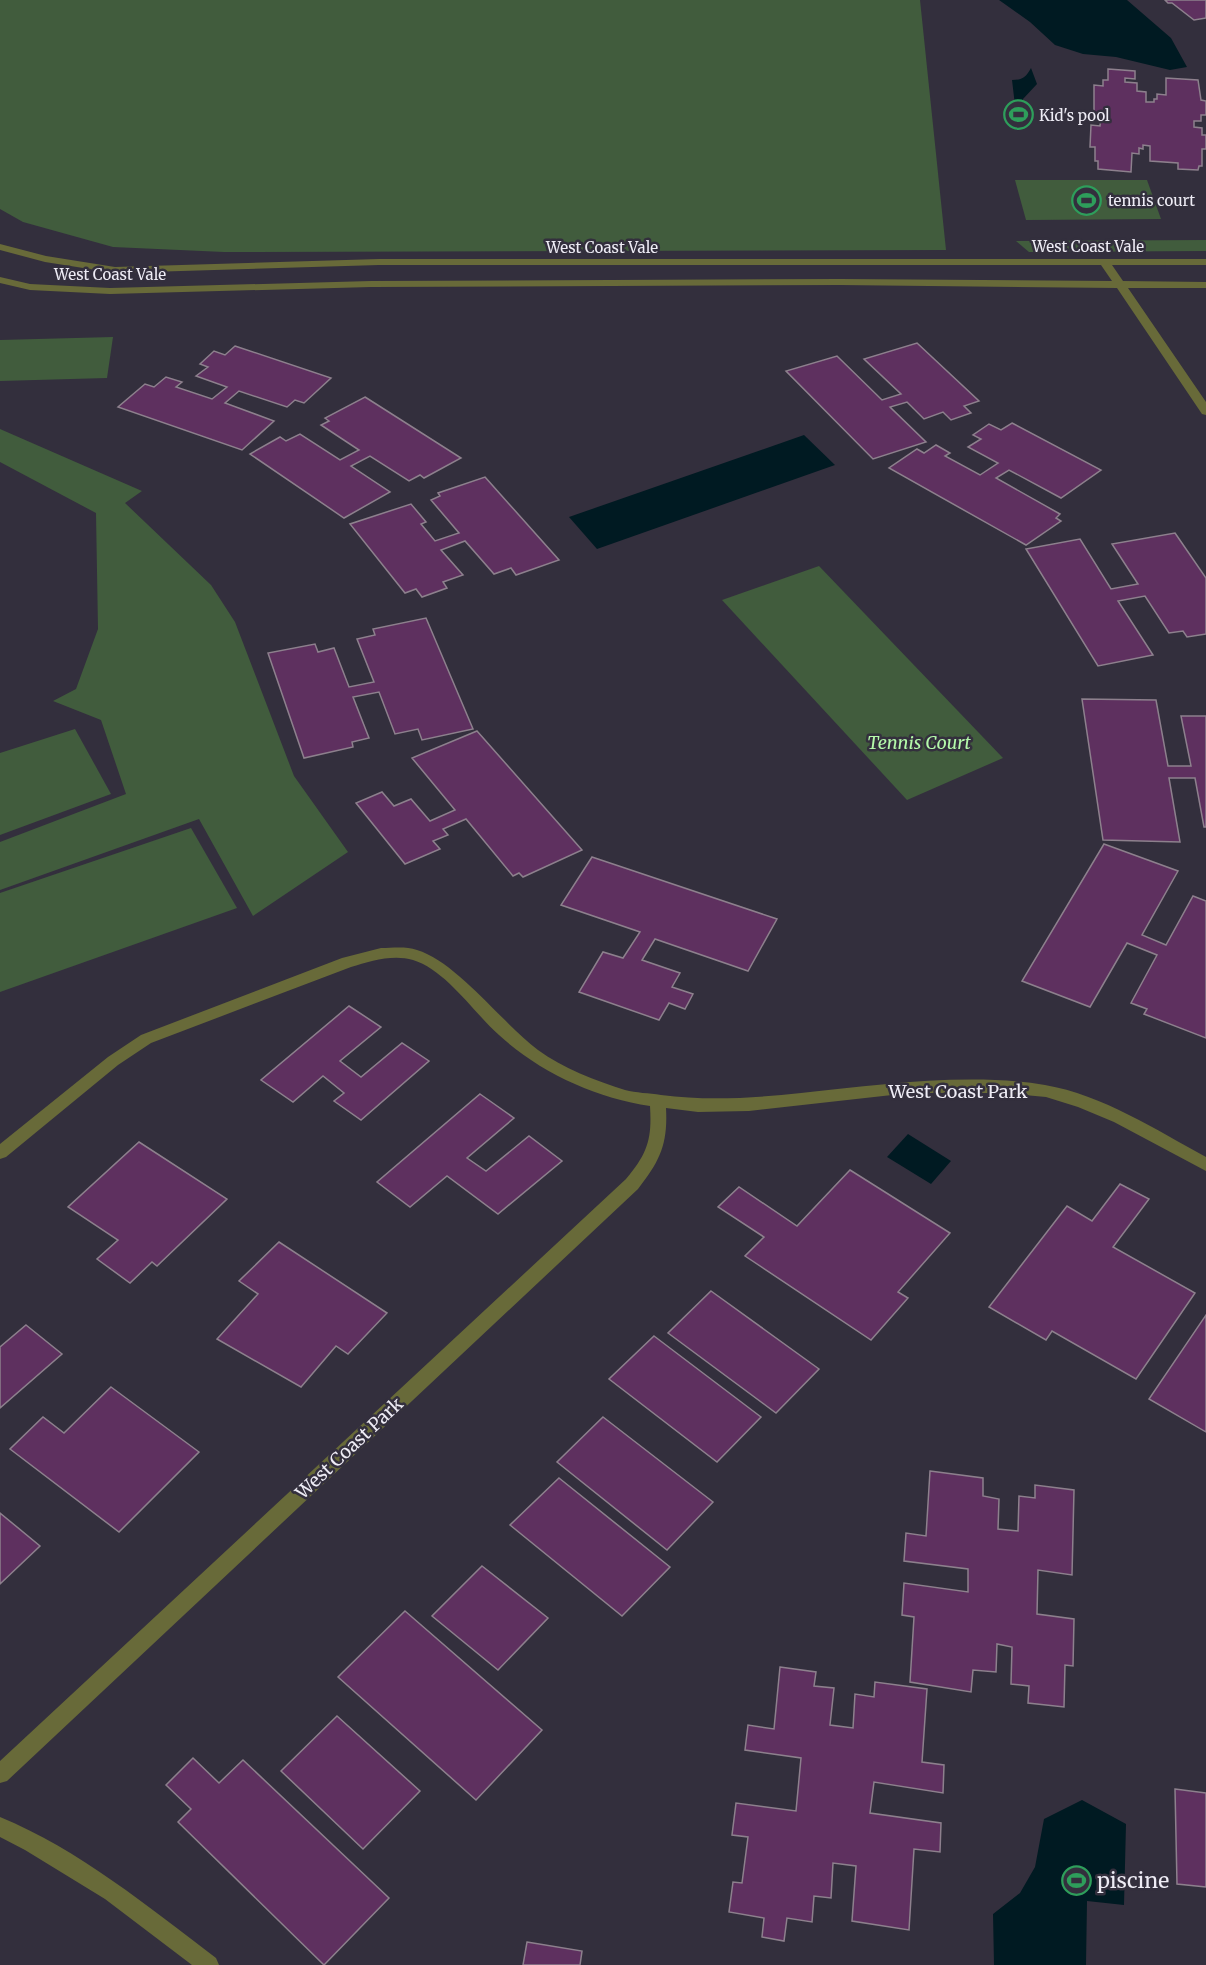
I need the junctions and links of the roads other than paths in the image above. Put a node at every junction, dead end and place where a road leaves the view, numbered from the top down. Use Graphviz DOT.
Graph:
graph roads {
  1 [pos="0,248"];
  2 [pos="1104,261"];
  3 [pos="1206,262"];
  4 [pos="0,280"];
  5 [pos="1120,283"];
  6 [pos="1206,285"];
  7 [pos="1206,411"];
  8 [pos="658,1101"];
  9 [pos="0,1153"];
  10 [pos="1206,1165"];
  11 [pos="0,1774"];
  12 [pos="0,1827"];
  13 [pos="208,1965"];
  1 -- 2 [label="street, West Coast Vale"];
  2 -- 3 [label="street, West Coast Vale"];
  2 -- 5 [label="street"];
  4 -- 5 [label="street, West Coast Vale"];
  5 -- 6 [label="street, West Coast Vale"];
  5 -- 7 [label="street"];
  8 -- 9 [label="street, West Coast Park"];
  8 -- 10 [label="street, West Coast Park"];
  8 -- 11 [label="street, West Coast Park"];
  12 -- 13 [label="street"];
}
